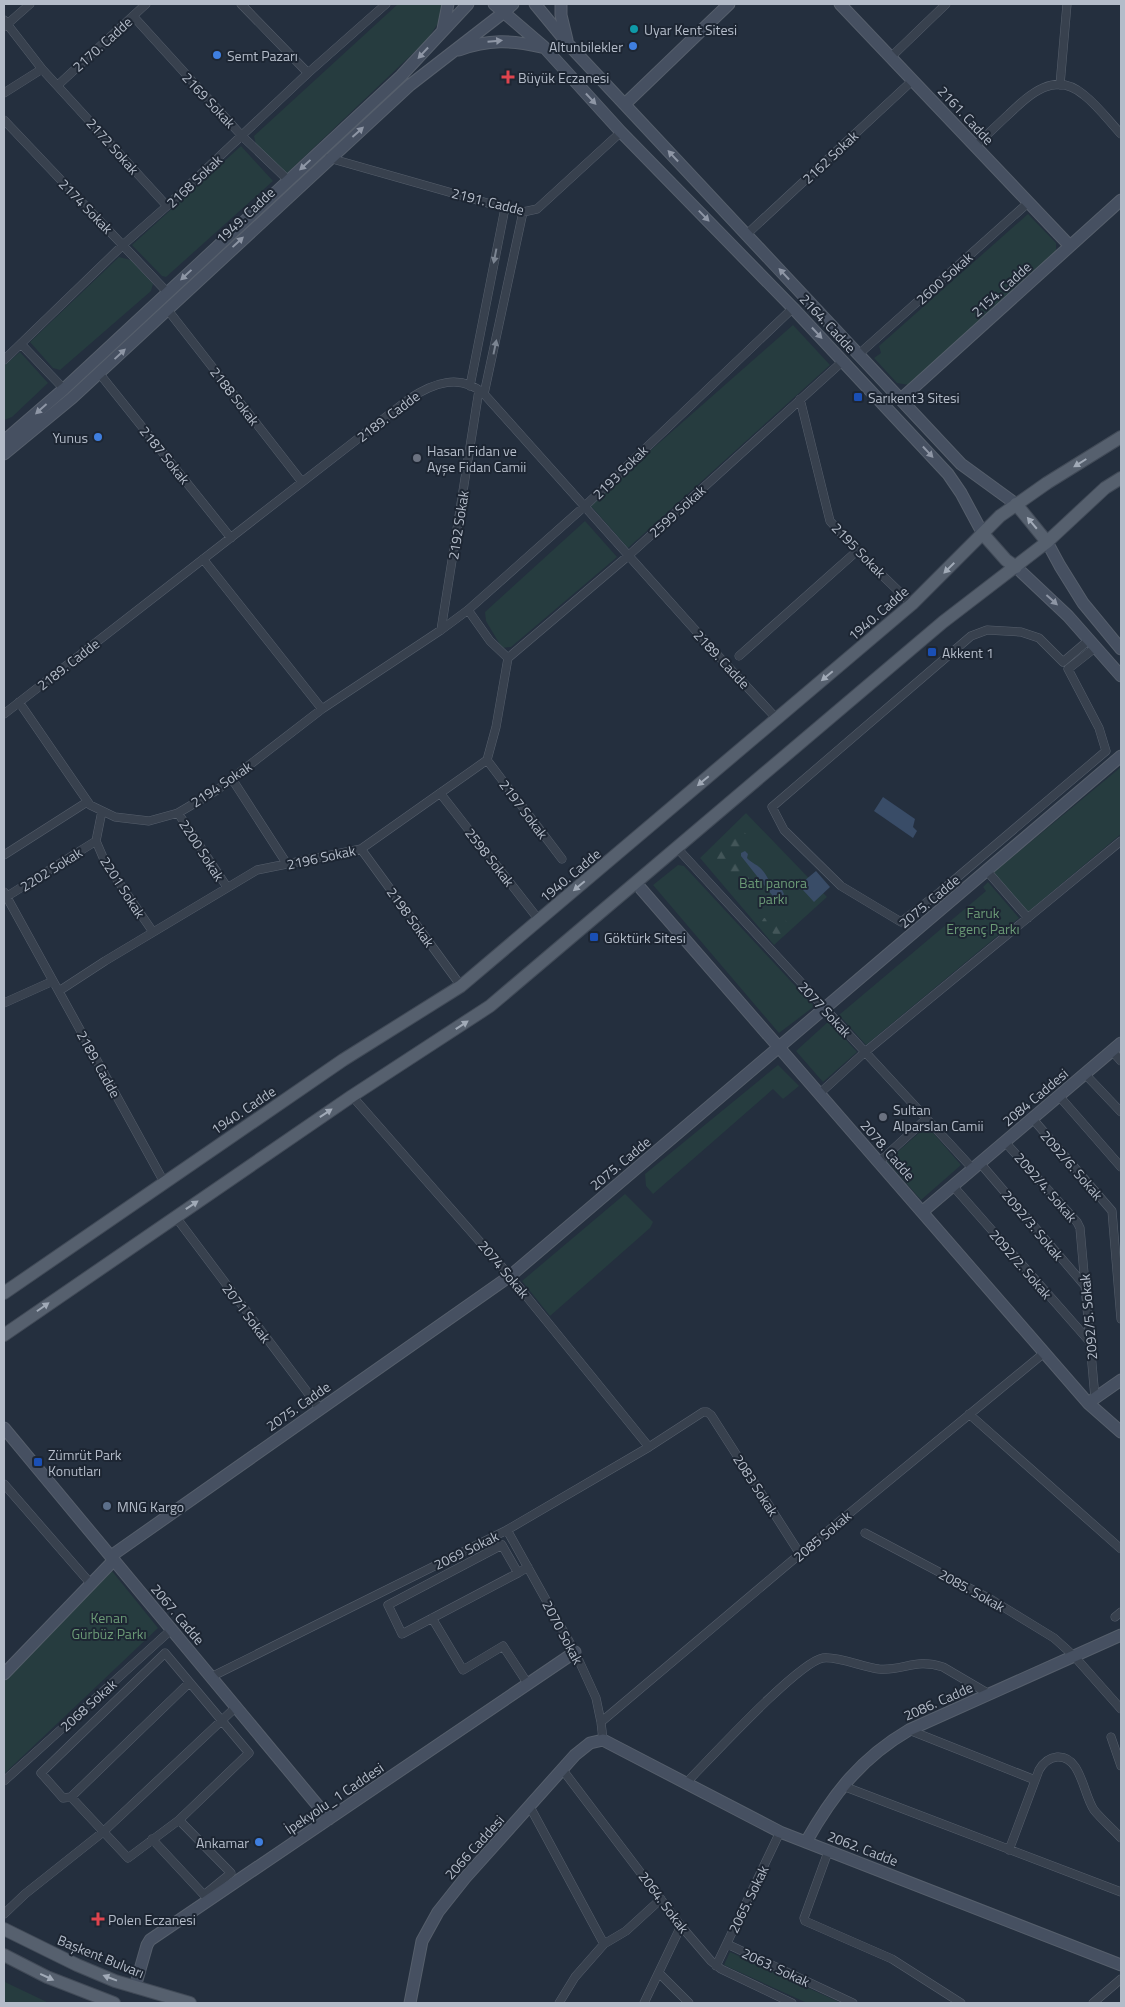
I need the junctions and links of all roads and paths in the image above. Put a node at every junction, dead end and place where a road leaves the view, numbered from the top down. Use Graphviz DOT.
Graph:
graph roads {
  1 [pos="30,4"];
  2 [pos="146,4"];
  3 [pos="241,4"];
  4 [pos="386,4"];
  5 [pos="448,4"];
  6 [pos="468,4"];
  7 [pos="494,4"];
  8 [pos="513,4"];
  9 [pos="535,4"];
  10 [pos="561,4"];
  11 [pos="729,4"];
  12 [pos="840,4"];
  13 [pos="946,4"];
  14 [pos="1067,4"];
  15 [pos="503,13"];
  16 [pos="133,16"];
  17 [pos="5,24"];
  18 [pos="443,32"];
  19 [pos="568,44"];
  20 [pos="544,48"];
  21 [pos="448,54"];
  22 [pos="891,57"];
  23 [pos="42,69"];
  24 [pos="308,73"];
  25 [pos="913,80"];
  26 [pos="58,85"];
  27 [pos="1060,85"];
  28 [pos="4,93"];
  29 [pos="625,104"];
  30 [pos="4,120"];
  31 [pos="621,132"];
  32 [pos="1121,134"];
  33 [pos="242,136"];
  34 [pos="975,146"];
  35 [pos="329,158"];
  36 [pos="288,180"];
  37 [pos="1121,200"];
  38 [pos="1029,202"];
  39 [pos="167,206"];
  40 [pos="505,208"];
  41 [pos="523,212"];
  42 [pos="747,234"];
  43 [pos="124,244"];
  44 [pos="1070,246"];
  45 [pos="168,293"];
  46 [pos="793,308"];
  47 [pos="167,309"];
  48 [pos="21,344"];
  49 [pos="859,354"];
  50 [pos="4,360"];
  51 [pos="843,361"];
  52 [pos="99,373"];
  53 [pos="470,386"];
  54 [pos="64,389"];
  55 [pos="482,392"];
  56 [pos="800,399"];
  57 [pos="901,399"];
  58 [pos="9,433"];
  59 [pos="1121,437"];
  60 [pos="4,441"];
  61 [pos="4,454"];
  62 [pos="1121,478"];
  63 [pos="302,482"];
  64 [pos="1016,504"];
  65 [pos="585,506"];
  66 [pos="983,534"];
  67 [pos="231,538"];
  68 [pos="1047,542"];
  69 [pos="857,551"];
  70 [pos="628,556"];
  71 [pos="203,559"];
  72 [pos="1016,567"];
  73 [pos="912,604"];
  74 [pos="468,610"];
  75 [pos="441,630"];
  76 [pos="1093,643"];
  77 [pos="1121,649"];
  78 [pos="739,656"];
  79 [pos="508,658"];
  80 [pos="1066,666"];
  81 [pos="1121,676"];
  82 [pos="19,702"];
  83 [pos="322,709"];
  84 [pos="5,710"];
  85 [pos="777,719"];
  86 [pos="1121,756"];
  87 [pos="486,760"];
  88 [pos="232,779"];
  89 [pos="440,793"];
  90 [pos="87,802"];
  91 [pos="102,811"];
  92 [pos="178,813"];
  93 [pos="96,841"];
  94 [pos="1121,841"];
  95 [pos="677,848"];
  96 [pos="361,849"];
  97 [pos="4,855"];
  98 [pos="562,859"];
  99 [pos="287,864"];
  100 [pos="986,871"];
  101 [pos="636,883"];
  102 [pos="226,887"];
  103 [pos="5,895"];
  104 [pos="1028,918"];
  105 [pos="539,920"];
  106 [pos="152,932"];
  107 [pos="53,981"];
  108 [pos="461,986"];
  109 [pos="58,991"];
  110 [pos="4,1004"];
  111 [pos="825,1009"];
  112 [pos="1117,1047"];
  113 [pos="780,1048"];
  114 [pos="865,1052"];
  115 [pos="1121,1061"];
  116 [pos="1085,1074"];
  117 [pos="820,1094"];
  118 [pos="352,1096"];
  119 [pos="1058,1096"];
  120 [pos="1121,1112"];
  121 [pos="1032,1118"];
  122 [pos="926,1119"];
  123 [pos="1005,1142"];
  124 [pos="878,1162"];
  125 [pos="976,1166"];
  126 [pos="1121,1166"];
  127 [pos="164,1182"];
  128 [pos="953,1186"];
  129 [pos="922,1212"];
  130 [pos="175,1216"];
  131 [pos="1082,1236"];
  132 [pos="510,1276"];
  133 [pos="1086,1287"];
  134 [pos="4,1293"];
  135 [pos="1121,1319"];
  136 [pos="4,1335"];
  137 [pos="1090,1342"];
  138 [pos="1044,1352"];
  139 [pos="1121,1380"];
  140 [pos="1092,1401"];
  141 [pos="320,1409"];
  142 [pos="969,1414"];
  143 [pos="711,1415"];
  144 [pos="4,1428"];
  145 [pos="1121,1432"];
  146 [pos="649,1447"];
  147 [pos="4,1484"];
  148 [pos="507,1530"];
  149 [pos="865,1533"];
  150 [pos="1121,1549"];
  151 [pos="800,1554"];
  152 [pos="112,1558"];
  153 [pos="528,1567"];
  154 [pos="518,1573"];
  155 [pos="91,1584"];
  156 [pos="432,1618"];
  157 [pos="172,1630"];
  158 [pos="1121,1635"];
  159 [pos="575,1652"];
  160 [pos="1074,1656"];
  161 [pos="4,1674"];
  162 [pos="211,1676"];
  163 [pos="190,1682"];
  164 [pos="528,1684"];
  165 [pos="989,1694"];
  166 [pos="236,1707"];
  167 [pos="1121,1709"];
  168 [pos="222,1721"];
  169 [pos="601,1722"];
  170 [pos="909,1730"];
  171 [pos="1111,1737"];
  172 [pos="602,1740"];
  173 [pos="1121,1766"];
  174 [pos="562,1768"];
  175 [pos="1036,1780"];
  176 [pos="4,1781"];
  177 [pos="685,1784"];
  178 [pos="843,1786"];
  179 [pos="71,1797"];
  180 [pos="530,1807"];
  181 [pos="329,1819"];
  182 [pos="179,1820"];
  183 [pos="103,1832"];
  184 [pos="780,1832"];
  185 [pos="1121,1838"];
  186 [pos="152,1839"];
  187 [pos="806,1842"];
  188 [pos="1009,1850"];
  189 [pos="828,1852"];
  190 [pos="1121,1892"];
  191 [pos="661,1899"];
  192 [pos="4,1914"];
  193 [pos="681,1926"];
  194 [pos="4,1929"];
  195 [pos="604,1944"];
  196 [pos="726,1944"];
  197 [pos="4,1955"];
  198 [pos="1121,1965"];
  199 [pos="716,1966"];
  200 [pos="658,1973"];
  201 [pos="1121,1979"];
  202 [pos="135,1987"];
  203 [pos="114,2003"];
  204 [pos="190,2003"];
  205 [pos="410,2003"];
  206 [pos="559,2003"];
  207 [pos="644,2003"];
  208 [pos="689,2003"];
  209 [pos="792,2003"];
  210 [pos="853,2003"];
  211 [pos="961,2003"];
  212 [pos="1093,2003"];
  1 -- 17 [label="street"];
  2 -- 16 [label="street, 2170. Cadde"];
  3 -- 24 [label="street"];
  4 -- 24 [label="street, 2168 Sokak"];
  5 -- 18 [label="street"];
  6 -- 18 [label="street, 1949. Cadde"];
  7 -- 15 [label="street, 2164. Cadde"];
  8 -- 15 [label="street, 1949. Cadde"];
  9 -- 19 [label="street, 2164. Cadde"];
  10 -- 19 [label="street"];
  11 -- 29 [label="street"];
  12 -- 22 [label="street, 2161. Cadde"];
  13 -- 22 [label="street"];
  14 -- 27 [label="street"];
  15 -- 20 [label="street, 2164. Cadde"];
  15 -- 21 [label="street, 1949. Cadde"];
  16 -- 26 [label="street, 2170. Cadde"];
  16 -- 33 [label="street, 2169 Sokak"];
  17 -- 23 [label="street, 2172 Sokak"];
  18 -- 36 [label="street, 1949. Cadde, one-way"];
  19 -- 29 [label="street, 2164. Cadde"];
  21 -- 20 [label="street, one-way"];
  20 -- 31 [label="street, 2164. Cadde, one-way"];
  35 -- 21 [label="street, 1949. Cadde, one-way"];
  22 -- 25 [label="street, 2161. Cadde"];
  23 -- 26 [label="street, 2172 Sokak"];
  23 -- 28 [label="street"];
  24 -- 33 [label="street, 2168 Sokak"];
  25 -- 34 [label="street, 2161. Cadde"];
  25 -- 42 [label="street, 2162 Sokak"];
  26 -- 39 [label="street, 2172 Sokak"];
  27 -- 32 [label="street"];
  27 -- 34 [label="street"];
  42 -- 29 [label="street, 2164. Cadde, one-way"];
  30 -- 43 [label="street, 2174 Sokak"];
  31 -- 41 [label="street, 2191. Cadde"];
  31 -- 46 [label="street, 2164. Cadde, one-way"];
  33 -- 36 [label="street, 2169 Sokak"];
  33 -- 39 [label="street, 2168 Sokak"];
  34 -- 38 [label="street, 2161. Cadde"];
  35 -- 40 [label="street, 2191. Cadde"];
  47 -- 35 [label="street, 1949. Cadde, one-way"];
  36 -- 45 [label="street, 1949. Cadde, one-way"];
  37 -- 44 [label="street, 2154. Cadde"];
  38 -- 44 [label="street, 2161. Cadde"];
  38 -- 49 [label="street, 2600 Sokak"];
  39 -- 43 [label="street, 2168 Sokak"];
  40 -- 41 [label="street, 2191. Cadde"];
  40 -- 53 [label="street, one-way"];
  55 -- 41 [label="street, 2192 Sokak, one-way"];
  49 -- 42 [label="street, 2164. Cadde, one-way"];
  43 -- 45 [label="street, 2174 Sokak"];
  43 -- 48 [label="street, 2168 Sokak"];
  44 -- 57 [label="street, 2154. Cadde"];
  45 -- 54 [label="street, 1949. Cadde"];
  46 -- 51 [label="street, 2164. Cadde, one-way"];
  46 -- 65 [label="street, 2193 Sokak"];
  52 -- 47 [label="street, 1949. Cadde, one-way"];
  47 -- 63 [label="street, 2188 Sokak"];
  48 -- 50 [label="street, 2168 Sokak"];
  48 -- 54 [label="street"];
  49 -- 57 [label="street, 2164. Cadde"];
  51 -- 56 [label="street, 2599 Sokak"];
  51 -- 66 [label="street, 2164. Cadde, one-way"];
  52 -- 61 [label="street, 1949. Cadde"];
  52 -- 67 [label="street, 2187 Sokak"];
  53 -- 55 [label="street, 2189. Cadde"];
  53 -- 63 [label="street, 2189. Cadde"];
  54 -- 58 [label="street, 1949. Cadde, one-way"];
  55 -- 65 [label="street, 2189. Cadde"];
  55 -- 75 [label="street, 2192 Sokak"];
  56 -- 69 [label="street, 2195 Sokak"];
  56 -- 70 [label="street, 2599 Sokak"];
  57 -- 64 [label="street, 2164. Cadde"];
  58 -- 60 [label="street, 1949. Cadde"];
  59 -- 64 [label="main road, 1940. Cadde, one-way"];
  62 -- 68 [label="main road"];
  63 -- 67 [label="street, 2189. Cadde"];
  64 -- 66 [label="main road, 1940. Cadde"];
  68 -- 64 [label="main road, 2164. Cadde, one-way"];
  65 -- 70 [label="street, 2189. Cadde"];
  65 -- 74 [label="street, 2193 Sokak"];
  66 -- 72 [label="main road, 2164. Cadde"];
  66 -- 73 [label="main road, 1940. Cadde, one-way"];
  67 -- 71 [label="street, 2189. Cadde"];
  68 -- 72 [label="main road"];
  68 -- 77 [label="street, 2164. Cadde"];
  69 -- 73 [label="street, 2195 Sokak"];
  69 -- 78 [label="street"];
  70 -- 79 [label="street, 2599 Sokak"];
  70 -- 85 [label="street, 2189. Cadde"];
  71 -- 82 [label="street, 2189. Cadde"];
  71 -- 83 [label="street"];
  72 -- 76 [label="street, 2164. Cadde, one-way"];
  72 -- 95 [label="main road"];
  73 -- 85 [label="main road, 1940. Cadde, one-way"];
  74 -- 75 [label="street, 2193 Sokak"];
  74 -- 79 [label="street"];
  75 -- 83 [label="street, 2194 Sokak"];
  76 -- 80 [label="street"];
  76 -- 81 [label="street, 2164. Cadde"];
  79 -- 87 [label="street"];
  80 -- 80 [label="street"];
  82 -- 84 [label="street, 2189. Cadde"];
  82 -- 90 [label="street, 2194 Sokak"];
  83 -- 88 [label="street, 2194 Sokak"];
  85 -- 105 [label="main road, 1940. Cadde, one-way"];
  86 -- 100 [label="street, 2075. Cadde"];
  87 -- 89 [label="street, 2196 Sokak"];
  87 -- 98 [label="street, 2197 Sokak"];
  88 -- 92 [label="street, 2194 Sokak"];
  88 -- 99 [label="street"];
  89 -- 96 [label="street, 2196 Sokak"];
  89 -- 105 [label="street, 2598 Sokak"];
  90 -- 91 [label="street, 2194 Sokak"];
  90 -- 97 [label="street"];
  91 -- 92 [label="street, 2194 Sokak"];
  91 -- 93 [label="street, 2201 Sokak"];
  92 -- 102 [label="street, 2200 Sokak"];
  93 -- 103 [label="street, 2202 Sokak"];
  93 -- 106 [label="street, 2201 Sokak"];
  94 -- 104 [label="street"];
  95 -- 101 [label="main road"];
  95 -- 111 [label="street, 2077 Sokak"];
  96 -- 99 [label="street, 2196 Sokak"];
  96 -- 108 [label="street, 2198 Sokak"];
  99 -- 102 [label="street, 2196 Sokak"];
  100 -- 104 [label="street"];
  100 -- 111 [label="street, 2075. Cadde"];
  101 -- 113 [label="street, 2078. Cadde"];
  118 -- 101 [label="main road, one-way"];
  102 -- 106 [label="street, 2196 Sokak"];
  103 -- 107 [label="street, 2189. Cadde"];
  104 -- 114 [label="street"];
  105 -- 108 [label="main road, 1940. Cadde"];
  106 -- 109 [label="street, 2196 Sokak"];
  107 -- 109 [label="street, 2189. Cadde"];
  107 -- 110 [label="street"];
  108 -- 127 [label="main road, 1940. Cadde"];
  109 -- 127 [label="street, 2189. Cadde"];
  111 -- 113 [label="street, 2075. Cadde"];
  111 -- 114 [label="street, 2077 Sokak"];
  112 -- 115 [label="street"];
  112 -- 116 [label="street, 2084 Caddesi"];
  113 -- 117 [label="street, 2078. Cadde"];
  113 -- 132 [label="street, 2075. Cadde"];
  114 -- 117 [label="street"];
  114 -- 122 [label="street, 2077 Sokak"];
  116 -- 119 [label="street, 2084 Caddesi"];
  116 -- 120 [label="street"];
  117 -- 124 [label="street, 2078. Cadde"];
  130 -- 118 [label="main road, one-way"];
  118 -- 132 [label="street, 2074 Sokak"];
  119 -- 121 [label="street, 2084 Caddesi"];
  119 -- 126 [label="street"];
  121 -- 123 [label="street, 2084 Caddesi"];
  121 -- 135 [label="street, 2092/6. Sokak"];
  122 -- 124 [label="street"];
  122 -- 125 [label="street, 2077 Sokak"];
  123 -- 125 [label="street, 2084 Caddesi"];
  123 -- 131 [label="street, 2092/4. Sokak"];
  124 -- 129 [label="street, 2078. Cadde"];
  125 -- 128 [label="street, 2084 Caddesi"];
  125 -- 133 [label="street, 2092/3. Sokak"];
  127 -- 134 [label="main road, 1940. Cadde"];
  128 -- 129 [label="street, 2084 Caddesi"];
  128 -- 137 [label="street, 2092/2. Sokak"];
  129 -- 138 [label="street, 2078. Cadde"];
  136 -- 130 [label="main road, one-way"];
  130 -- 141 [label="street, 2071 Sokak"];
  131 -- 133 [label="street, 2092/5. Sokak"];
  132 -- 141 [label="street, 2075. Cadde"];
  132 -- 146 [label="street, 2074 Sokak"];
  133 -- 137 [label="street, 2092/5. Sokak"];
  137 -- 140 [label="street, 2092/5. Sokak"];
  138 -- 140 [label="street, 2078. Cadde"];
  138 -- 142 [label="street, 2085 Sokak"];
  139 -- 140 [label="street"];
  140 -- 145 [label="street, 2078. Cadde"];
  141 -- 152 [label="street, 2075. Cadde"];
  142 -- 150 [label="street"];
  142 -- 151 [label="street, 2085 Sokak"];
  143 -- 146 [label="street, 2069 Sokak"];
  143 -- 151 [label="street, 2083 Sokak"];
  144 -- 152 [label="street, 2067. Cadde"];
  146 -- 148 [label="street, 2069 Sokak"];
  147 -- 155 [label="street"];
  148 -- 153 [label="street, 2070 Sokak"];
  148 -- 162 [label="street, 2069 Sokak"];
  149 -- 160 [label="street, 2085. Sokak"];
  151 -- 169 [label="street, 2085 Sokak"];
  152 -- 155 [label="street, 2075. Cadde"];
  152 -- 157 [label="street, 2067. Cadde"];
  153 -- 154 [label="street"];
  153 -- 159 [label="street, 2070 Sokak"];
  154 -- 156 [label="street"];
  154 -- 156 [label="street"];
  155 -- 161 [label="street, 2075. Cadde"];
  156 -- 164 [label="street"];
  157 -- 162 [label="street, 2067. Cadde"];
  157 -- 176 [label="street, 2068 Sokak"];
  158 -- 160 [label="street, 2086. Cadde"];
  159 -- 164 [label="street, İpekyolu_1 Caddesi"];
  159 -- 169 [label="street, 2070 Sokak"];
  160 -- 165 [label="street, 2086. Cadde"];
  160 -- 167 [label="street, 2085. Sokak"];
  162 -- 166 [label="street, 2067. Cadde"];
  163 -- 168 [label="street"];
  163 -- 179 [label="street"];
  163 -- 179 [label="street"];
  164 -- 181 [label="street, İpekyolu_1 Caddesi"];
  165 -- 170 [label="street, 2086. Cadde"];
  165 -- 177 [label="street"];
  166 -- 168 [label="street"];
  166 -- 181 [label="street, 2067. Cadde"];
  168 -- 182 [label="street"];
  168 -- 183 [label="street"];
  169 -- 172 [label="street, 2070 Sokak"];
  170 -- 175 [label="street"];
  170 -- 178 [label="street, 2086. Cadde"];
  171 -- 173 [label="street"];
  172 -- 174 [label="street, 2066 Caddesi"];
  172 -- 177 [label="street, 2062. Cadde"];
  174 -- 180 [label="street, 2066 Caddesi"];
  174 -- 191 [label="street, 2064. Sokak"];
  175 -- 185 [label="street"];
  175 -- 188 [label="street"];
  177 -- 184 [label="street, 2062. Cadde"];
  178 -- 187 [label="street, 2086. Cadde"];
  178 -- 188 [label="street"];
  179 -- 183 [label="street"];
  180 -- 195 [label="street"];
  180 -- 205 [label="street, 2066 Caddesi"];
  181 -- 202 [label="street, İpekyolu_1 Caddesi"];
  182 -- 186 [label="street"];
  182 -- 186 [label="street"];
  183 -- 186 [label="street"];
  183 -- 192 [label="street"];
  184 -- 187 [label="street, 2062. Cadde"];
  184 -- 196 [label="street, 2065. Sokak"];
  187 -- 189 [label="street, 2062. Cadde"];
  188 -- 190 [label="street"];
  189 -- 198 [label="street, 2062. Cadde"];
  189 -- 211 [label="street"];
  191 -- 193 [label="street, 2064. Sokak"];
  191 -- 195 [label="street"];
  193 -- 199 [label="street, 2064. Sokak"];
  193 -- 200 [label="street"];
  202 -- 194 [label="main road, Başkent Bulvarı, one-way"];
  195 -- 206 [label="street"];
  196 -- 199 [label="street, 2065. Sokak"];
  196 -- 210 [label="street, 2063. Sokak"];
  197 -- 203 [label="main road, one-way"];
  199 -- 209 [label="street, 2064. Sokak"];
  200 -- 207 [label="street"];
  200 -- 208 [label="street"];
  201 -- 212 [label="street"];
  202 -- 204 [label="main road, Başkent Bulvarı"];
}
